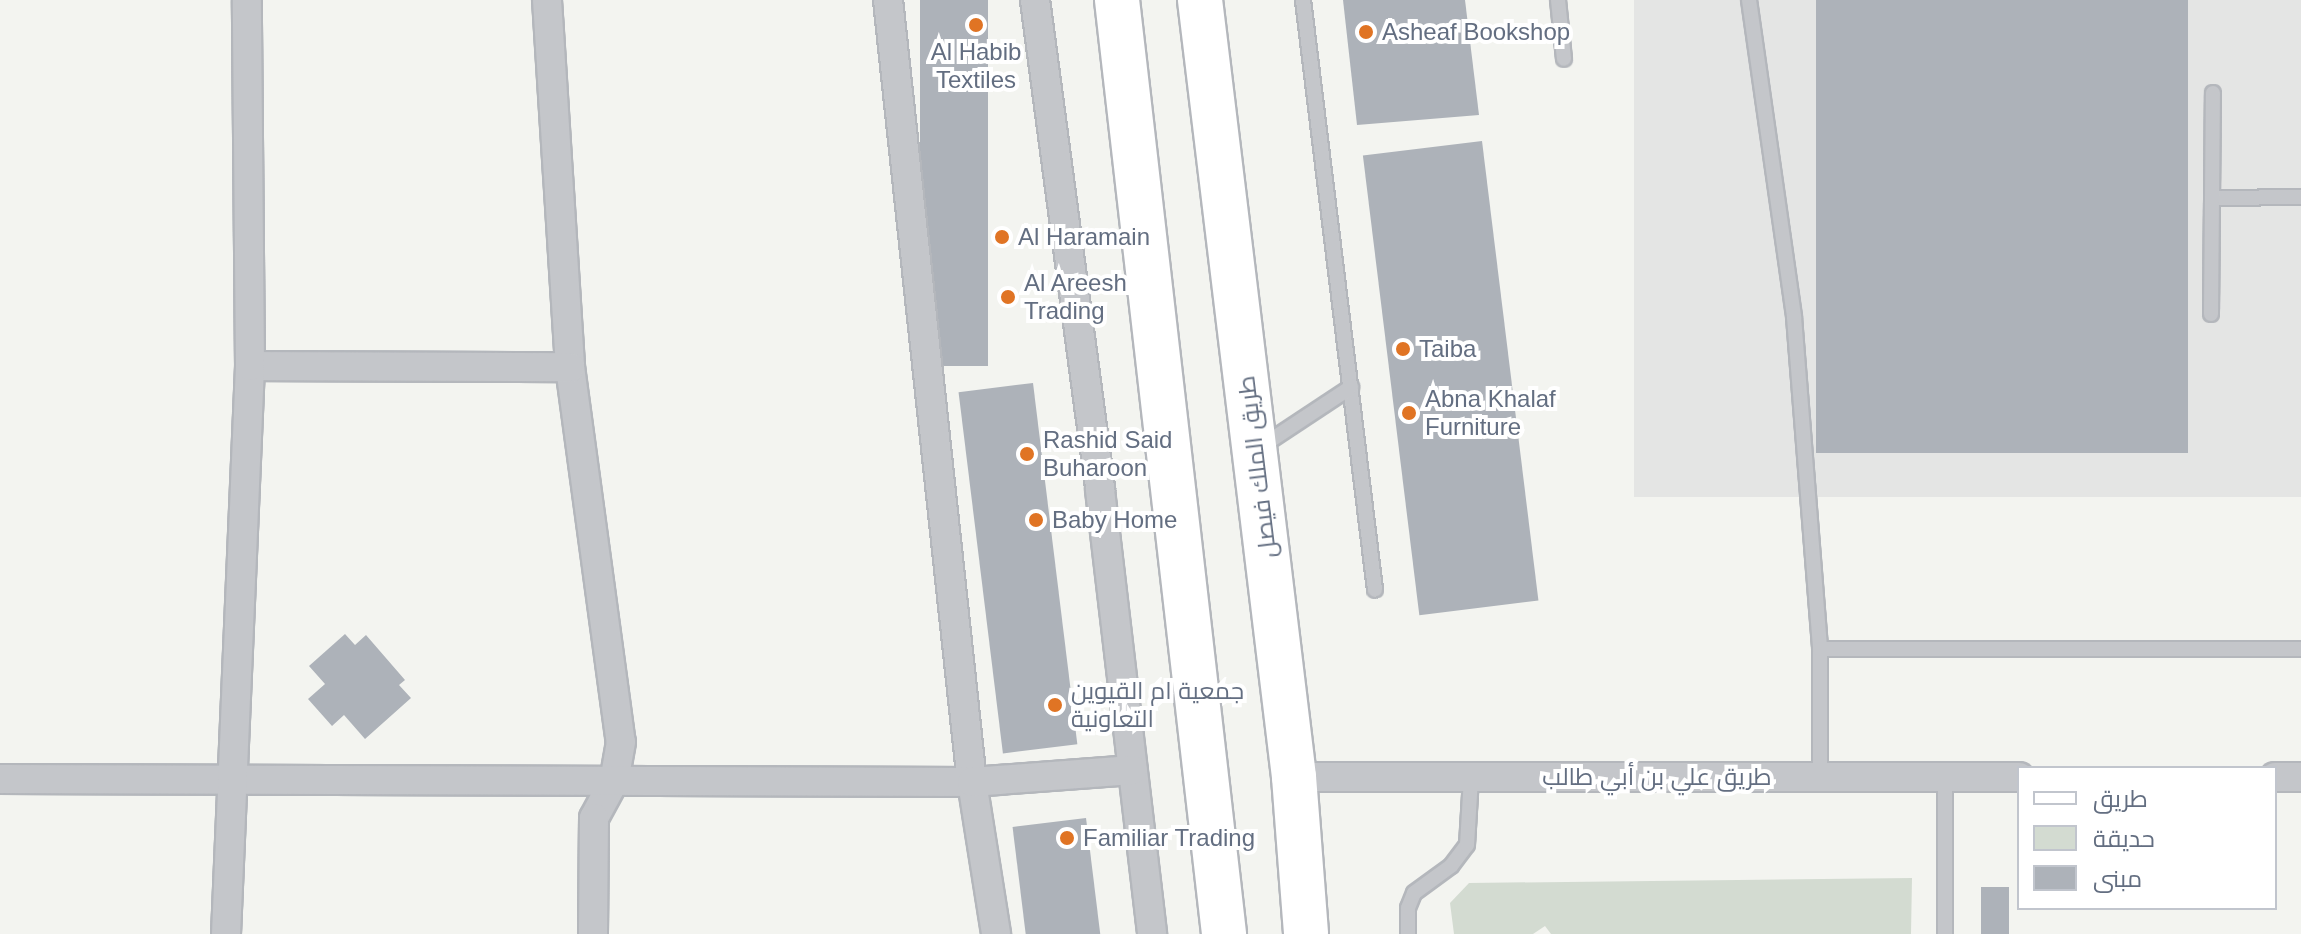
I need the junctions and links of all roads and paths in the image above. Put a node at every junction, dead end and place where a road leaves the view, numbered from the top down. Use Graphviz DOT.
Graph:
graph roads {
  1 [pos="247,0"];
  2 [pos="547,0"];
  3 [pos="888,0"];
  4 [pos="1035,0"];
  5 [pos="1117,0"];
  6 [pos="1200,0"];
  7 [pos="1303,0"];
  8 [pos="1558,0"];
  9 [pos="1749,0"];
  10 [pos="1564,59"];
  11 [pos="2213,93"];
  12 [pos="2301,197"];
  13 [pos="2212,198"];
  14 [pos="2211,314"];
  15 [pos="250,366"];
  16 [pos="570,367"];
  17 [pos="1351,387"];
  18 [pos="1255,451"];
  19 [pos="1375,590"];
  20 [pos="1820,649"];
  21 [pos="2301,649"];
  22 [pos="1133,770"];
  23 [pos="232,777"];
  24 [pos="1294,777"];
  25 [pos="1471,777"];
  26 [pos="1820,777"];
  27 [pos="1945,777"];
  28 [pos="2017,777"];
  29 [pos="2277,777"];
  30 [pos="2301,777"];
  31 [pos="0,779"];
  32 [pos="614,781"];
  33 [pos="972,782"];
  34 [pos="1215,861"];
  35 [pos="226,934"];
  36 [pos="593,934"];
  37 [pos="996,934"];
  38 [pos="1152,934"];
  39 [pos="1224,934"];
  40 [pos="1233,934"];
  41 [pos="1306,934"];
  42 [pos="1408,934"];
  43 [pos="1945,934"];
  1 -- 15 [label="street"];
  2 -- 16 [label="street"];
  3 -- 33 [label="street"];
  4 -- 22 [label="street"];
  5 -- 34 [label="main road"];
  6 -- 18 [label="main road, طريق الملك فيصل"];
  7 -- 17 [label="lane"];
  8 -- 10 [label="lane"];
  9 -- 20 [label="lane"];
  11 -- 13 [label="lane"];
  12 -- 13 [label="lane"];
  13 -- 14 [label="lane"];
  15 -- 16 [label="street"];
  15 -- 23 [label="street"];
  16 -- 32 [label="street"];
  17 -- 18 [label="lane"];
  17 -- 19 [label="lane"];
  18 -- 24 [label="main road, طريق الملك فيصل"];
  20 -- 21 [label="lane"];
  20 -- 26 [label="lane"];
  22 -- 33 [label="street"];
  22 -- 38 [label="street"];
  23 -- 31 [label="street"];
  23 -- 32 [label="street"];
  23 -- 35 [label="street"];
  24 -- 25 [label="street, طريق علي بن أبي طالب"];
  24 -- 41 [label="main road, طريق الملك فيصل"];
  25 -- 26 [label="street, طريق علي بن أبي طالب"];
  25 -- 42 [label="lane"];
  26 -- 27 [label="street, طريق علي بن أبي طالب"];
  27 -- 28 [label="street, طريق علي بن أبي طالب"];
  27 -- 43 [label="lane"];
  29 -- 30 [label="street"];
  32 -- 33 [label="street"];
  32 -- 36 [label="street"];
  33 -- 37 [label="street"];
  34 -- 39 [label="main road"];
  34 -- 40 [label="main road"];
}
